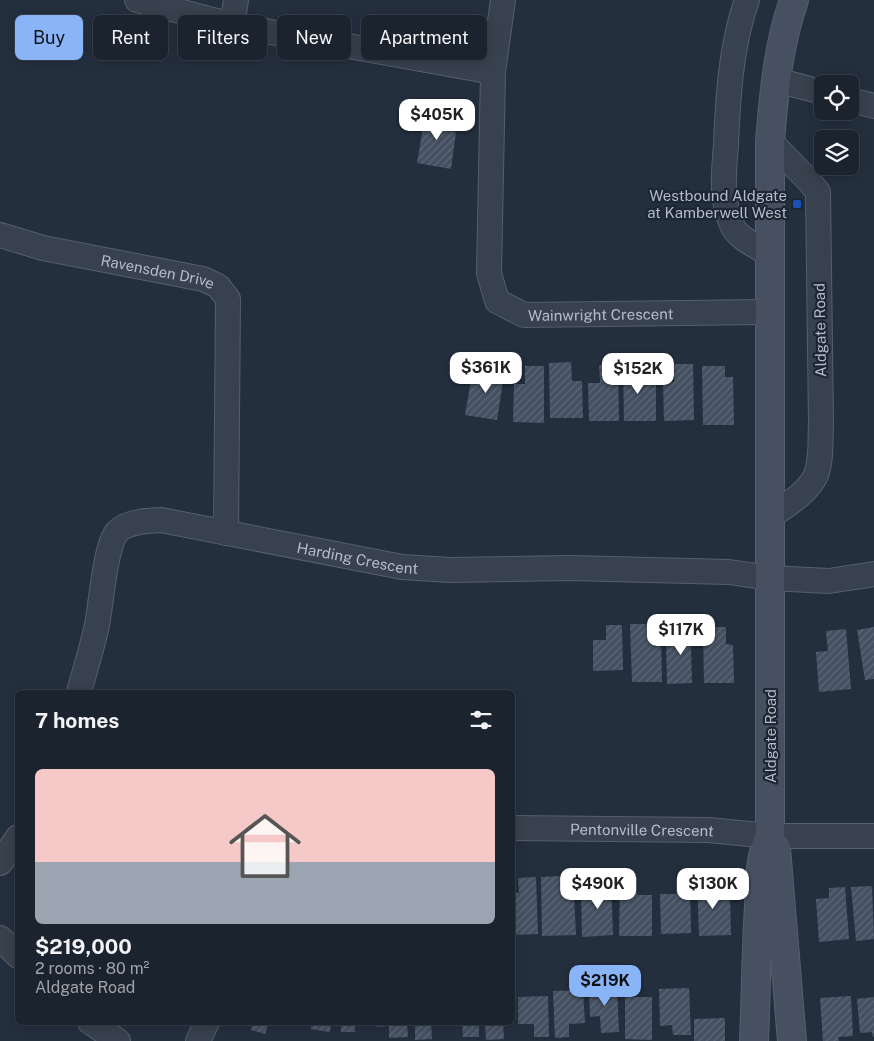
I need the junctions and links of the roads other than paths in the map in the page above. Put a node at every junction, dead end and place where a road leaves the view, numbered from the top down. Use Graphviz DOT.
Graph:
graph roads {
  1 [pos="137,0"];
  2 [pos="236,0"];
  3 [pos="504,0"];
  4 [pos="747,0"];
  5 [pos="794,0"];
  6 [pos="194,15"];
  7 [pos="234,15"];
  8 [pos="267,31"];
  9 [pos="493,72"];
  10 [pos="776,80"];
  11 [pos="814,90"];
  12 [pos="859,102"];
  13 [pos="874,106"];
  14 [pos="770,140"];
  15 [pos="0,235"];
  16 [pos="769,254"];
  17 [pos="770,312"];
  18 [pos="770,517"];
  19 [pos="226,533"];
  20 [pos="874,574"];
  21 [pos="770,578"];
  22 [pos="79,690"];
  23 [pos="515,828"];
  24 [pos="770,836"];
  25 [pos="874,836"];
  26 [pos="15,841"];
  27 [pos="0,863"];
  28 [pos="0,938"];
  29 [pos="15,953"];
  30 [pos="94,1025"];
  31 [pos="206,1025"];
  32 [pos="118,1041"];
  33 [pos="198,1041"];
  34 [pos="754,1041"];
  35 [pos="792,1041"];
  1 -- 6 [label="street"];
  2 -- 7 [label="street"];
  3 -- 9 [label="street, Wainwright Crescent"];
  4 -- 16 [label="street"];
  5 -- 10 [label="street, Aldgate Road"];
  8 -- 9 [label="street"];
  9 -- 17 [label="street, Wainwright Crescent"];
  10 -- 11 [label="street"];
  10 -- 14 [label="street, Aldgate Road"];
  12 -- 13 [label="street"];
  14 -- 16 [label="street, Aldgate Road"];
  14 -- 18 [label="street, Aldgate Road"];
  15 -- 19 [label="street, Ravensden Drive"];
  16 -- 17 [label="street, Aldgate Road"];
  17 -- 18 [label="street, Aldgate Road"];
  18 -- 21 [label="street, Aldgate Road"];
  19 -- 21 [label="street, Harding Crescent"];
  19 -- 22 [label="street, Harding Crescent"];
  20 -- 21 [label="street, Harding Crescent"];
  21 -- 24 [label="street, Aldgate Road"];
  23 -- 24 [label="street, Pentonville Crescent"];
  24 -- 25 [label="street, Pentonville Crescent"];
  24 -- 34 [label="street, Aldgate Road"];
  24 -- 35 [label="street, Aldgate Road"];
  26 -- 27 [label="street"];
  28 -- 29 [label="street"];
  30 -- 32 [label="street"];
  31 -- 33 [label="street"];
}
